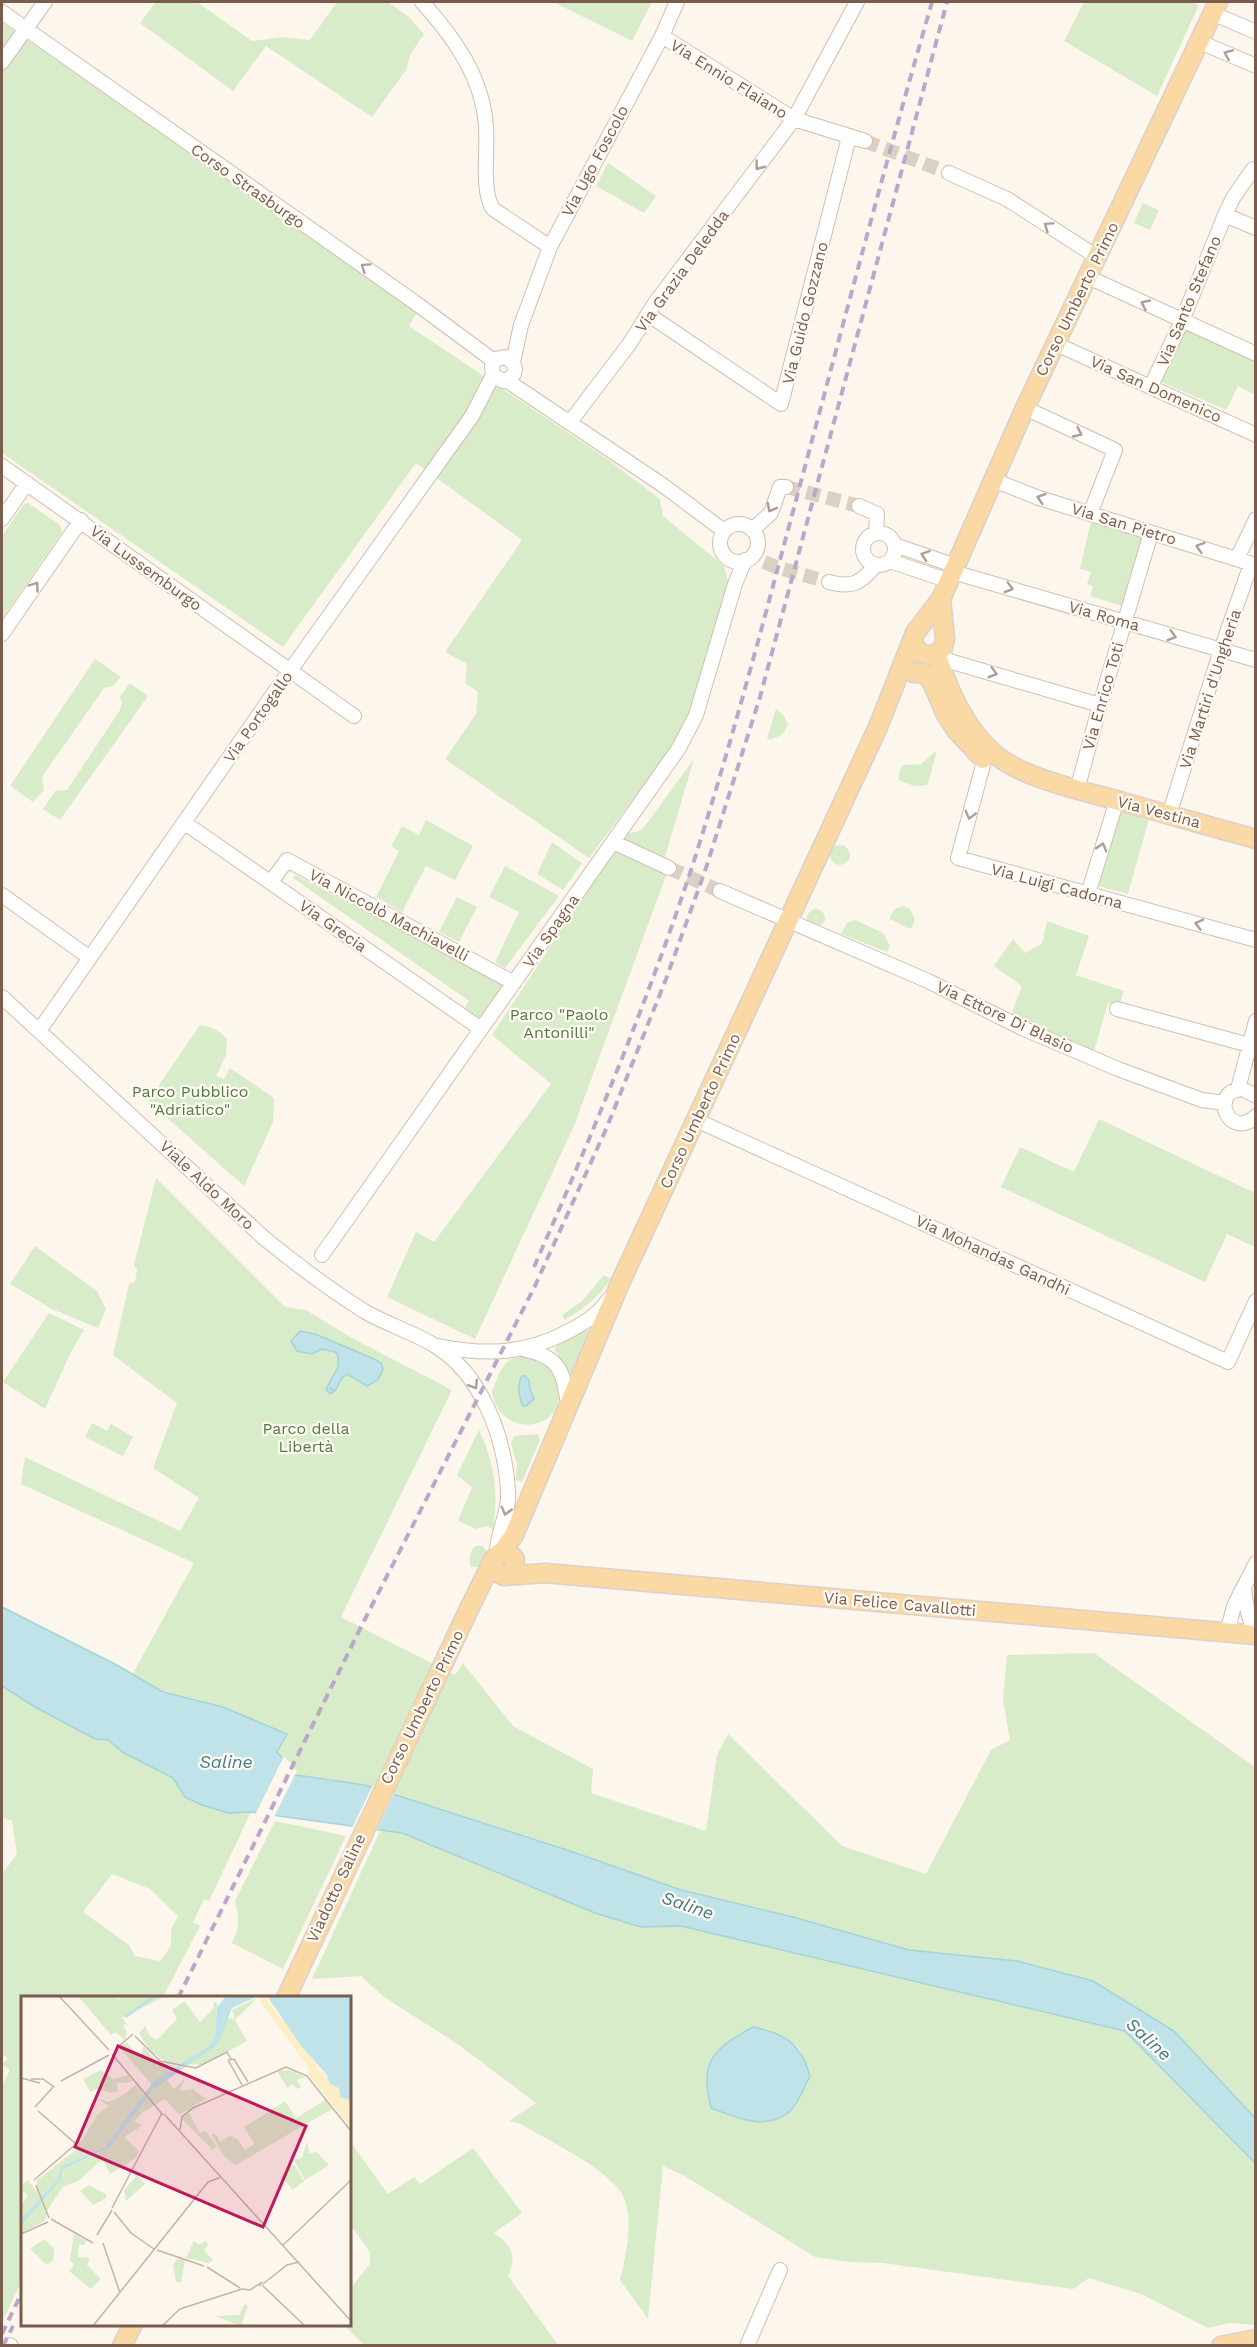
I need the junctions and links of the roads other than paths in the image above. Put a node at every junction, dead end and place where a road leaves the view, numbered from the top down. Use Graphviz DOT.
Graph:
graph roads {
  1 [pos="45,2"];
  2 [pos="422,2"];
  3 [pos="677,2"];
  4 [pos="857,2"];
  5 [pos="1214,5"];
  6 [pos="2,12"];
  7 [pos="25,30"];
  8 [pos="1256,32"];
  9 [pos="662,36"];
  10 [pos="1200,42"];
  11 [pos="2,62"];
  12 [pos="1256,66"];
  13 [pos="794,119"];
  14 [pos="849,137"];
  15 [pos="865,141"];
  16 [pos="1253,169"];
  17 [pos="949,174"];
  18 [pos="1225,215"];
  19 [pos="1256,228"];
  20 [pos="550,247"];
  21 [pos="1097,257"];
  22 [pos="1088,277"];
  23 [pos="649,315"];
  24 [pos="1182,321"];
  25 [pos="1056,344"];
  26 [pos="1256,354"];
  27 [pos="504,370"];
  28 [pos="1151,386"];
  29 [pos="1025,408"];
  30 [pos="570,422"];
  31 [pos="1256,435"];
  32 [pos="2,466"];
  33 [pos="993,480"];
  34 [pos="27,483"];
  35 [pos="786,487"];
  36 [pos="859,506"];
  37 [pos="1090,514"];
  38 [pos="2,519"];
  39 [pos="1256,519"];
  40 [pos="81,520"];
  41 [pos="752,530"];
  42 [pos="876,533"];
  43 [pos="1151,533"];
  44 [pos="722,535"];
  45 [pos="895,545"];
  46 [pos="1237,559"];
  47 [pos="749,560"];
  48 [pos="890,561"];
  49 [pos="1253,564"];
  50 [pos="876,565"];
  51 [pos="953,573"];
  52 [pos="829,582"];
  53 [pos="941,599"];
  54 [pos="1124,622"];
  55 [pos="916,633"];
  56 [pos="2,634"];
  57 [pos="934,650"];
  58 [pos="1221,650"];
  59 [pos="1256,660"];
  60 [pos="290,671"];
  61 [pos="914,673"];
  62 [pos="892,691"];
  63 [pos="937,693"];
  64 [pos="1100,705"];
  65 [pos="354,716"];
  66 [pos="982,759"];
  67 [pos="1070,788"];
  68 [pos="1117,800"];
  69 [pos="1169,815"];
  70 [pos="185,823"];
  71 [pos="1256,839"];
  72 [pos="613,842"];
  73 [pos="669,868"];
  74 [pos="271,882"];
  75 [pos="720,891"];
  76 [pos="1088,894"];
  77 [pos="2,895"];
  78 [pos="789,921"];
  79 [pos="1256,940"];
  80 [pos="90,958"];
  81 [pos="514,983"];
  82 [pos="2,997"];
  83 [pos="1117,1009"];
  84 [pos="1256,1022"];
  85 [pos="481,1029"];
  86 [pos="39,1031"];
  87 [pos="1249,1045"];
  88 [pos="1238,1089"];
  89 [pos="1256,1096"];
  90 [pos="1225,1103"];
  91 [pos="1256,1116"];
  92 [pos="696,1119"];
  93 [pos="322,1256"];
  94 [pos="621,1281"];
  95 [pos="1256,1301"];
  96 [pos="433,1345"];
  97 [pos="524,1350"];
  98 [pos="568,1405"];
  99 [pos="505,1563"];
  100 [pos="1256,1563"];
  101 [pos="1244,1586"];
  102 [pos="1227,1633"];
  103 [pos="1255,1635"];
  104 [pos="375,1806"];
  105 [pos="287,1996"];
  106 [pos="780,2270"];
  107 [pos="132,2326"];
  108 [pos="1256,2339"];
  109 [pos="123,2344"];
  110 [pos="747,2346"];
  111 [pos="1221,2346"];
  1 -- 7 [label="street"];
  2 -- 20 [label="street"];
  3 -- 9 [label="street, Via Ugo Foscolo"];
  4 -- 13 [label="street, Via Grazia Deledda"];
  5 -- 8 [label="street"];
  5 -- 10 [label="main road, Corso Umberto Primo"];
  6 -- 7 [label="street, Corso Strasburgo"];
  7 -- 11 [label="street"];
  27 -- 7 [label="street, Corso Strasburgo, one-way"];
  9 -- 13 [label="street, Via Ennio Flaiano"];
  9 -- 20 [label="street, Via Ugo Foscolo"];
  12 -- 10 [label="street, one-way"];
  10 -- 21 [label="main road, Corso Umberto Primo"];
  13 -- 14 [label="street, Via Ennio Flaiano"];
  13 -- 23 [label="street, Via Grazia Deledda, one-way"];
  14 -- 15 [label="street, Via Ennio Flaiano"];
  14 -- 23 [label="street, Via Guido Gozzano"];
  16 -- 18 [label="street, Via Santo Stefano"];
  21 -- 17 [label="street, one-way"];
  18 -- 19 [label="street, Via Santo Stefano"];
  18 -- 24 [label="street, Via Santo Stefano"];
  20 -- 27 [label="street, Via Ugo Foscolo"];
  21 -- 22 [label="main road, Corso Umberto Primo"];
  24 -- 22 [label="street, one-way"];
  22 -- 25 [label="main road, Corso Umberto Primo"];
  23 -- 30 [label="street, Via Grazia Deledda"];
  24 -- 26 [label="street"];
  24 -- 28 [label="street, Via Santo Stefano"];
  25 -- 28 [label="street, Via San Domenico"];
  25 -- 29 [label="main road, Corso Umberto Primo"];
  27 -- 30 [label="street, Corso Strasburgo"];
  27 -- 60 [label="street, Via Portogallo"];
  28 -- 31 [label="street, Via San Domenico"];
  29 -- 33 [label="main road, Corso Umberto Primo"];
  29 -- 37 [label="street, one-way"];
  30 -- 44 [label="street, Corso Strasburgo"];
  32 -- 34 [label="street, Via Lussemburgo"];
  37 -- 33 [label="street, Via San Pietro, one-way"];
  33 -- 51 [label="main road, Corso Umberto Primo"];
  34 -- 38 [label="street"];
  34 -- 40 [label="street, Via Lussemburgo"];
  35 -- 41 [label="street, one-way"];
  36 -- 42 [label="street"];
  37 -- 43 [label="street, Via San Pietro"];
  39 -- 46 [label="street"];
  56 -- 40 [label="street, one-way"];
  40 -- 60 [label="street, Via Lussemburgo"];
  41 -- 44 [label="street"];
  41 -- 47 [label="street"];
  42 -- 45 [label="street"];
  42 -- 50 [label="street"];
  46 -- 43 [label="street, Via San Pietro, one-way"];
  43 -- 54 [label="street, Via Enrico Toti"];
  44 -- 47 [label="street"];
  45 -- 48 [label="street"];
  51 -- 45 [label="street, one-way"];
  46 -- 49 [label="street, Via San Pietro"];
  47 -- 72 [label="street, Via Spagna"];
  48 -- 50 [label="street"];
  48 -- 51 [label="street"];
  49 -- 58 [label="street, Via Martiri d'Ungheria"];
  50 -- 52 [label="street"];
  51 -- 53 [label="main road, Corso Umberto Primo"];
  51 -- 54 [label="street, Via Roma, one-way"];
  53 -- 55 [label="main road, Corso Umberto Primo"];
  53 -- 57 [label="main road, Corso Umberto Primo"];
  54 -- 58 [label="street, Via Roma, one-way"];
  54 -- 64 [label="street, Via Enrico Toti"];
  55 -- 57 [label="main road"];
  55 -- 57 [label="main road"];
  55 -- 62 [label="main road, Corso Umberto Primo"];
  57 -- 61 [label="main road, Corso Umberto Primo"];
  57 -- 63 [label="main road, Via Vestina"];
  57 -- 64 [label="street, one-way"];
  57 -- 67 [label="main road, Via Vestina"];
  58 -- 59 [label="street, Via Roma"];
  58 -- 69 [label="street, Via Martiri d'Ungheria"];
  60 -- 65 [label="street, Via Lussemburgo"];
  60 -- 70 [label="street, Via Portogallo"];
  61 -- 62 [label="main road, Corso Umberto Primo"];
  61 -- 63 [label="main road, Via Vestina"];
  62 -- 78 [label="main road, Corso Umberto Primo"];
  63 -- 66 [label="main road, Via Vestina"];
  64 -- 67 [label="street, Via Enrico Toti"];
  66 -- 67 [label="main road, Via Vestina"];
  66 -- 76 [label="street, Via Luigi Cadorna, one-way"];
  67 -- 68 [label="main road, Via Vestina"];
  68 -- 69 [label="main road, Via Vestina"];
  76 -- 68 [label="street, one-way"];
  69 -- 71 [label="main road, Via Vestina"];
  70 -- 74 [label="street, Via Grecia"];
  70 -- 80 [label="street, Via Portogallo"];
  72 -- 73 [label="street"];
  72 -- 81 [label="street, Via Spagna"];
  74 -- 81 [label="street, Via Niccolò Machiavelli"];
  74 -- 85 [label="street, Via Grecia"];
  75 -- 78 [label="street, Via Ettore Di Blasio"];
  79 -- 76 [label="street, Via Luigi Cadorna, one-way"];
  77 -- 80 [label="street"];
  78 -- 90 [label="street, Via Ettore Di Blasio"];
  78 -- 92 [label="main road, Corso Umberto Primo"];
  80 -- 86 [label="street, Via Portogallo"];
  81 -- 85 [label="street, Via Spagna"];
  82 -- 86 [label="street, Viale Aldo Moro"];
  83 -- 87 [label="street"];
  84 -- 87 [label="street"];
  85 -- 93 [label="street, Via Spagna"];
  86 -- 96 [label="street, Viale Aldo Moro"];
  87 -- 88 [label="street"];
  88 -- 89 [label="street"];
  88 -- 90 [label="street"];
  90 -- 91 [label="street"];
  92 -- 94 [label="main road, Corso Umberto Primo"];
  92 -- 95 [label="street, Via Mohandas Gandhi"];
  94 -- 97 [label="street, Viale Aldo Moro"];
  94 -- 98 [label="main road, Corso Umberto Primo"];
  96 -- 97 [label="street, Viale Aldo Moro"];
  96 -- 99 [label="street, Viale Aldo Moro, one-way"];
  97 -- 98 [label="street, Viale Aldo Moro"];
  98 -- 99 [label="main road, Corso Umberto Primo"];
  99 -- 102 [label="main road, Via Felice Cavallotti"];
  99 -- 104 [label="main road, Corso Umberto Primo"];
  100 -- 101 [label="street"];
  101 -- 102 [label="street"];
  101 -- 103 [label="street"];
  102 -- 103 [label="main road, Via Felice Cavallotti"];
  104 -- 105 [label="main road, Viadotto Saline"];
  106 -- 110 [label="street"];
  107 -- 109 [label="main road"];
  108 -- 111 [label="main road"];
}
